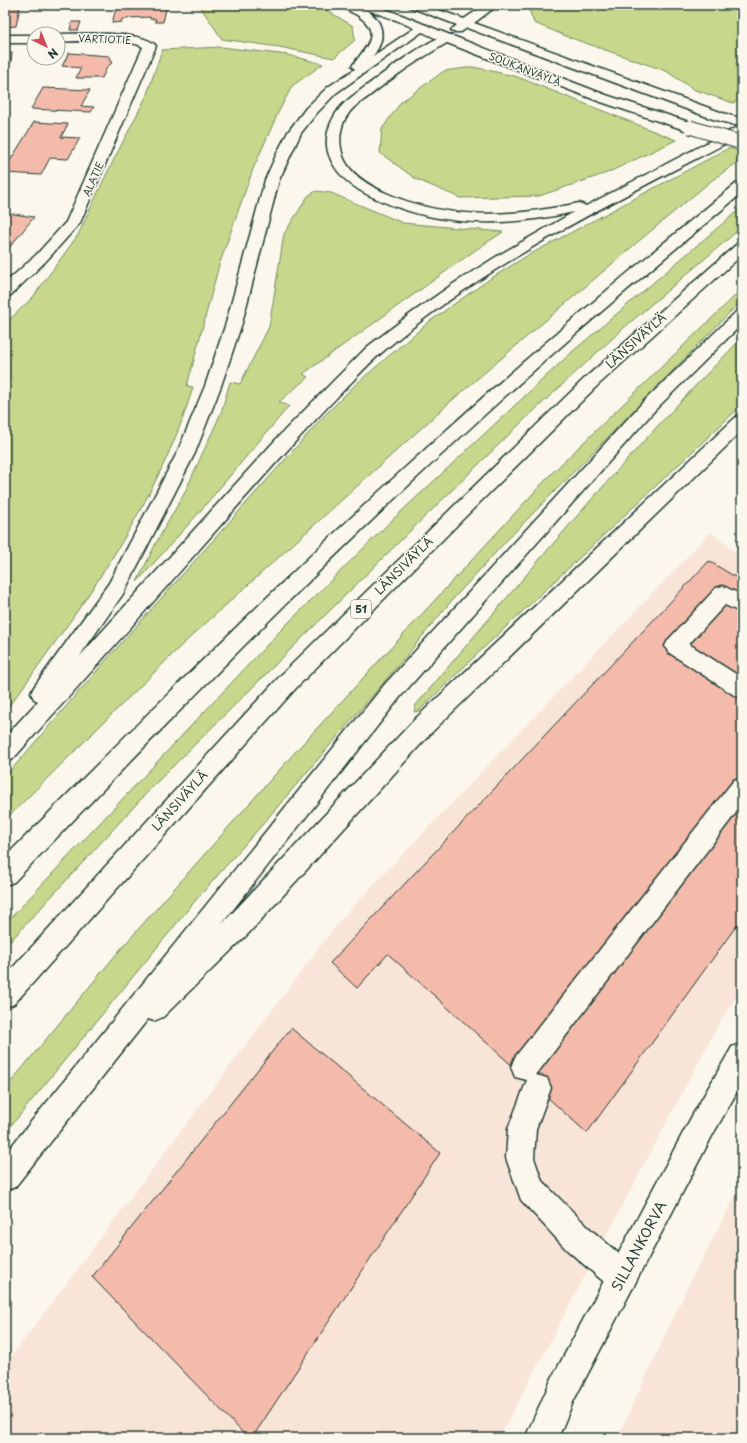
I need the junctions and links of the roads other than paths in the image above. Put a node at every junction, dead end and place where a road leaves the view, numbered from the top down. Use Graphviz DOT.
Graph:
graph roads {
  1 [pos="347,5"];
  2 [pos="363,5"];
  3 [pos="414,5"];
  4 [pos="492,5"];
  5 [pos="452,8"];
  6 [pos="442,15"];
  7 [pos="466,23"];
  8 [pos="423,27"];
  9 [pos="66,38"];
  10 [pos="446,38"];
  11 [pos="5,39"];
  12 [pos="26,39"];
  13 [pos="150,46"];
  14 [pos="347,79"];
  15 [pos="742,123"];
  16 [pos="742,130"];
  17 [pos="742,143"];
  18 [pos="742,186"];
  19 [pos="625,191"];
  20 [pos="742,247"];
  21 [pos="5,292"];
  22 [pos="742,315"];
  23 [pos="742,421"];
  24 [pos="742,605"];
  25 [pos="742,689"];
  26 [pos="5,744"];
  27 [pos="5,752"];
  28 [pos="742,787"];
  29 [pos="5,874"];
  30 [pos="5,995"];
  31 [pos="742,1057"];
  32 [pos="85,1076"];
  33 [pos="5,1177"];
  34 [pos="622,1277"];
  35 [pos="541,1438"];
  1 -- 14 [label="main road"];
  2 -- 8 [label="main road, SOUKANVÄYLÄ"];
  3 -- 6 [label="main road, SOUKANVÄYLÄ"];
  4 -- 7 [label="main road"];
  5 -- 6 [label="main road"];
  6 -- 7 [label="main road, SOUKANVÄYLÄ"];
  6 -- 8 [label="main road"];
  7 -- 10 [label="main road"];
  7 -- 15 [label="main road, SOUKANVÄYLÄ"];
  8 -- 10 [label="main road, SOUKANVÄYLÄ"];
  8 -- 14 [label="main road"];
  9 -- 13 [label="main road, VARTIOTIE"];
  10 -- 17 [label="main road, SOUKANVÄYLÄ, bridge"];
  10 -- 19 [label="main road"];
  11 -- 12 [label="main road"];
  13 -- 21 [label="main road, ALATIE"];
  14 -- 26 [label="main road"];
  16 -- 19 [label="main road"];
  18 -- 29 [label="main road"];
  19 -- 27 [label="main road"];
  20 -- 30 [label="main road, LÄNSIVÄYLÄ / 51"];
  22 -- 32 [label="main road"];
  23 -- 32 [label="main road"];
  24 -- 25 [label="main road"];
  28 -- 34 [label="main road"];
  31 -- 34 [label="main road, SILLANKORVA"];
  32 -- 33 [label="main road"];
  34 -- 35 [label="main road, SILLANKORVA"];
}
